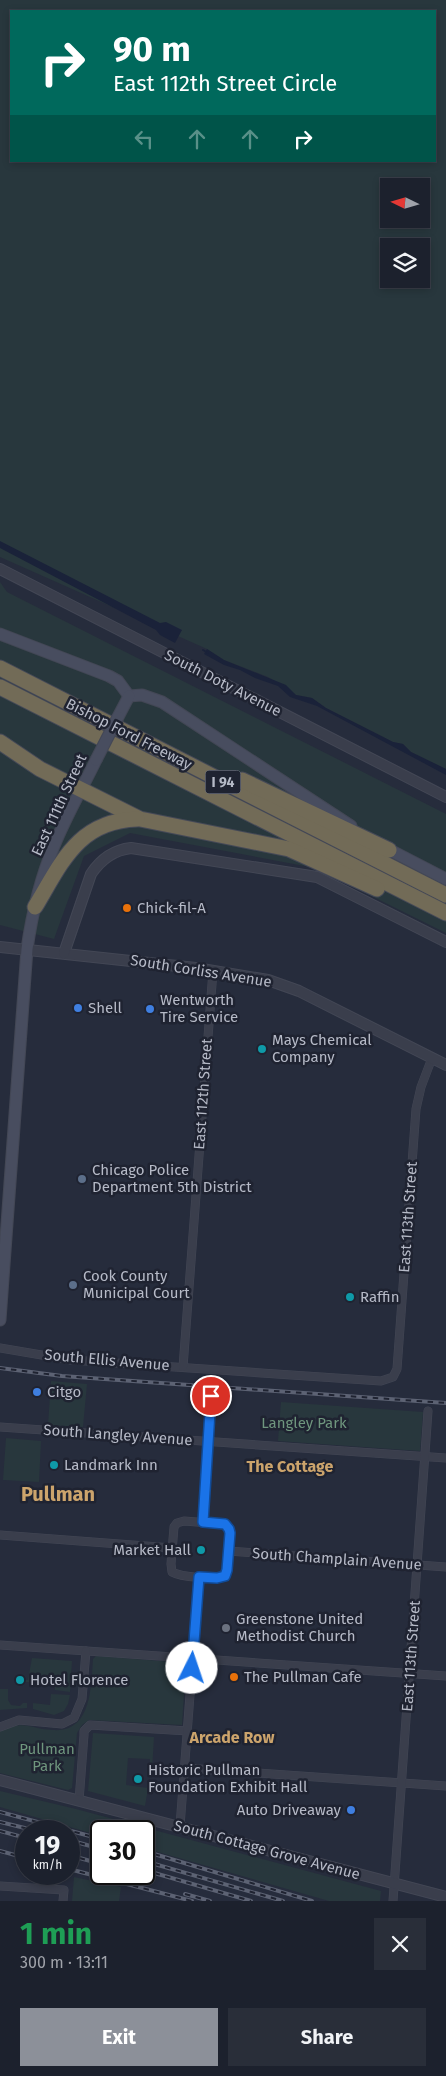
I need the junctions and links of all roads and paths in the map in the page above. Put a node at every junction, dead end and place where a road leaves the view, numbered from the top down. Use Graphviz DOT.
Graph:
graph roads {
  1 [pos="0,569"];
  2 [pos="0,634"];
  3 [pos="0,668"];
  4 [pos="0,687"];
  5 [pos="129,696"];
  6 [pos="0,742"];
  7 [pos="169,755"];
  8 [pos="82,790"];
  9 [pos="446,797"];
  10 [pos="140,819"];
  11 [pos="390,850"];
  12 [pos="429,870"];
  13 [pos="446,870"];
  14 [pos="446,878"];
  15 [pos="446,895"];
  16 [pos="35,907"];
  17 [pos="446,914"];
  18 [pos="446,942"];
  19 [pos="0,947"];
  20 [pos="27,950"];
  21 [pos="64,953"];
  22 [pos="213,971"];
  23 [pos="432,1058"];
  24 [pos="446,1065"];
  25 [pos="0,1320"];
  26 [pos="0,1348"];
  27 [pos="183,1367"];
  28 [pos="393,1377"];
  29 [pos="211,1396"];
  30 [pos="428,1411"];
  31 [pos="0,1427"];
  32 [pos="208,1442"];
  33 [pos="425,1457"];
  34 [pos="446,1458"];
  35 [pos="203,1522"];
  36 [pos="0,1535"];
  37 [pos="172,1548"];
  38 [pos="228,1551"];
  39 [pos="417,1565"];
  40 [pos="446,1567"];
  41 [pos="199,1577"];
  42 [pos="0,1645"];
  43 [pos="86,1651"];
  44 [pos="193,1658"];
  45 [pos="409,1674"];
  46 [pos="446,1676"];
  47 [pos="2,1723"];
  48 [pos="188,1731"];
  49 [pos="185,1768"];
  50 [pos="0,1780"];
  51 [pos="402,1783"];
  52 [pos="446,1786"];
  53 [pos="79,1801"];
  54 [pos="180,1826"];
  55 [pos="394,1884"];
  56 [pos="0,1886"];
  57 [pos="446,1897"];
  58 [pos="63,1901"];
  59 [pos="393,1901"];
  1 -- 9 [label="street, South Doty Avenue"];
  2 -- 5 [label="main road"];
  3 -- 7 [label="highway, Bishop Ford Freeway / I 94"];
  4 -- 17 [label="highway, Bishop Ford Freeway / I 94"];
  5 -- 8 [label="main road, East 111th Street, bridge"];
  5 -- 11 [label="main road"];
  6 -- 8 [label="highway"];
  7 -- 11 [label="highway"];
  7 -- 15 [label="highway, Bishop Ford Freeway / I 94"];
  8 -- 10 [label="highway"];
  8 -- 16 [label="main road, East 111th Street"];
  10 -- 16 [label="highway"];
  10 -- 17 [label="highway"];
  11 -- 12 [label="main road"];
  12 -- 13 [label="main road"];
  12 -- 14 [label="main road"];
  16 -- 20 [label="main road, East 111th Street"];
  18 -- 21 [label="street"];
  19 -- 20 [label="street"];
  20 -- 21 [label="street, South Corliss Avenue"];
  20 -- 25 [label="main road, East 111th Street"];
  21 -- 22 [label="street, South Corliss Avenue"];
  22 -- 23 [label="street, South Corliss Avenue"];
  22 -- 27 [label="street, East 112th Street"];
  23 -- 24 [label="street, South Corliss Avenue"];
  23 -- 28 [label="street, East 113th Street"];
  26 -- 27 [label="street, South Ellis Avenue"];
  27 -- 28 [label="street, South Ellis Avenue"];
  29 -- 32 [label="street"];
  30 -- 33 [label="street, East 113th Street"];
  31 -- 32 [label="street, South Langley Avenue"];
  32 -- 33 [label="street, South Langley Avenue"];
  32 -- 35 [label="street"];
  33 -- 34 [label="street, South Langley Avenue"];
  33 -- 39 [label="street, East 113th Street"];
  35 -- 37 [label="street"];
  35 -- 38 [label="street"];
  36 -- 37 [label="street"];
  37 -- 41 [label="street"];
  38 -- 39 [label="street, South Champlain Avenue"];
  38 -- 41 [label="street"];
  39 -- 40 [label="street, South Champlain Avenue"];
  39 -- 45 [label="street, East 113th Street"];
  41 -- 44 [label="street"];
  42 -- 43 [label="street"];
  43 -- 44 [label="street"];
  43 -- 47 [label="street"];
  44 -- 45 [label="street"];
  44 -- 48 [label="street"];
  45 -- 46 [label="street"];
  45 -- 51 [label="street, East 113th Street"];
  48 -- 49 [label="street"];
  48 -- 53 [label="street"];
  49 -- 51 [label="street"];
  49 -- 54 [label="street"];
  50 -- 53 [label="street, South Cottage Grove Avenue"];
  51 -- 52 [label="street"];
  51 -- 55 [label="street, East 113th Street"];
  53 -- 54 [label="street, South Cottage Grove Avenue"];
  54 -- 55 [label="street, South Cottage Grove Avenue"];
  55 -- 57 [label="street, South Cottage Grove Avenue"];
  55 -- 59 [label="street, East 113th Street"];
  56 -- 58 [label="street"];
}
